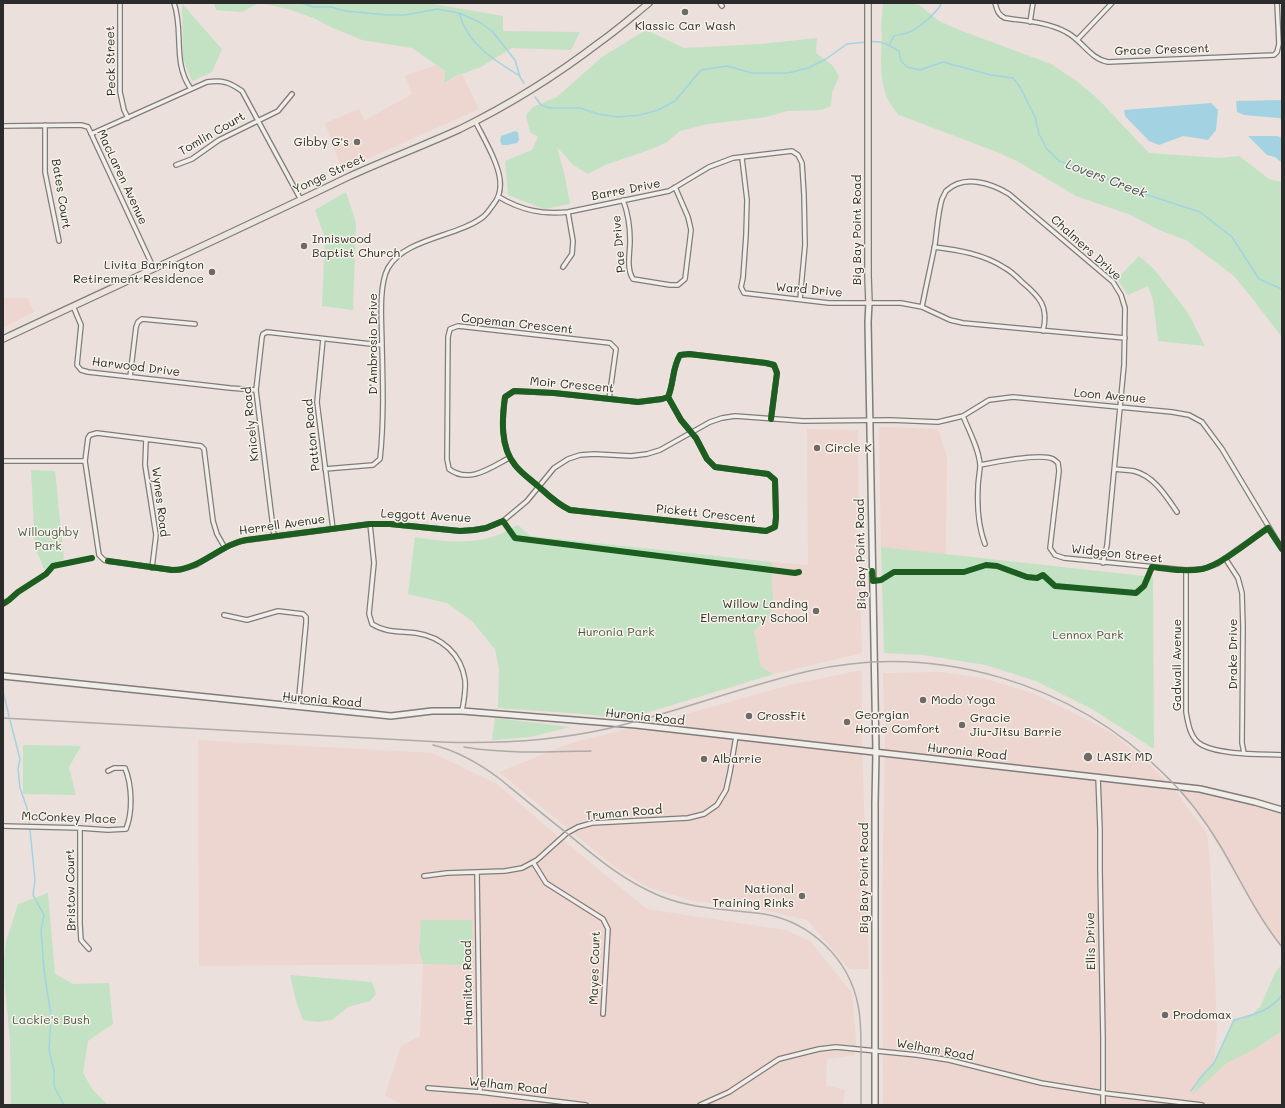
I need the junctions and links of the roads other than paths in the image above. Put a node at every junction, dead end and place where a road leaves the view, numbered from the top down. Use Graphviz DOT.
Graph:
graph roads {
  1 [pos="120,3"];
  2 [pos="174,3"];
  3 [pos="649,3"];
  4 [pos="868,3"];
  5 [pos="995,3"];
  6 [pos="1033,3"];
  7 [pos="1112,3"];
  8 [pos="1277,3"];
  9 [pos="1030,22"];
  10 [pos="1077,40"];
  11 [pos="191,88"];
  12 [pos="292,94"];
  13 [pos="128,118"];
  14 [pos="258,120"];
  15 [pos="475,121"];
  16 [pos="3,126"];
  17 [pos="45,126"];
  18 [pos="91,134"];
  19 [pos="742,158"];
  20 [pos="176,165"];
  21 [pos="675,187"];
  22 [pos="499,197"];
  23 [pos="301,200"];
  24 [pos="623,200"];
  25 [pos="568,212"];
  26 [pos="59,241"];
  27 [pos="934,247"];
  28 [pos="563,267"];
  29 [pos="154,269"];
  30 [pos="800,299"];
  31 [pos="869,303"];
  32 [pos="73,306"];
  33 [pos="922,307"];
  34 [pos="196,324"];
  35 [pos="1043,331"];
  36 [pos="323,338"];
  37 [pos="1125,338"];
  38 [pos="3,339"];
  39 [pos="382,345"];
  40 [pos="130,376"];
  41 [pos="256,390"];
  42 [pos="668,397"];
  43 [pos="609,399"];
  44 [pos="1121,408"];
  45 [pos="963,416"];
  46 [pos="771,419"];
  47 [pos="870,421"];
  48 [pos="691,433"];
  49 [pos="146,439"];
  50 [pos="510,458"];
  51 [pos="3,461"];
  52 [pos="85,461"];
  53 [pos="980,465"];
  54 [pos="326,469"];
  55 [pos="1116,469"];
  56 [pos="538,486"];
  57 [pos="1177,512"];
  58 [pos="370,524"];
  59 [pos="1268,528"];
  60 [pos="333,529"];
  61 [pos="274,536"];
  62 [pos="985,544"];
  63 [pos="225,548"];
  64 [pos="1282,549"];
  65 [pos="1225,558"];
  66 [pos="1103,563"];
  67 [pos="152,568"];
  68 [pos="1186,570"];
  69 [pos="224,615"];
  70 [pos="3,676"];
  71 [pos="298,708"];
  72 [pos="462,711"];
  73 [pos="736,736"];
  74 [pos="876,752"];
  75 [pos="1244,753"];
  76 [pos="1282,755"];
  77 [pos="108,770"];
  78 [pos="1098,777"];
  79 [pos="1282,810"];
  80 [pos="3,826"];
  81 [pos="80,828"];
  82 [pos="533,862"];
  83 [pos="477,873"];
  84 [pos="424,876"];
  85 [pos="89,949"];
  86 [pos="603,1014"];
  87 [pos="875,1051"];
  88 [pos="428,1088"];
  89 [pos="480,1092"];
  90 [pos="1103,1093"];
  91 [pos="586,1105"];
  92 [pos="700,1105"];
  93 [pos="875,1105"];
  94 [pos="1103,1105"];
  95 [pos="1202,1105"];
  1 -- 13 [label="street, Peck Street"];
  2 -- 11 [label="street"];
  3 -- 15 [label="main road, Yonge Street"];
  4 -- 31 [label="main road, Big Bay Point Road"];
  5 -- 9 [label="street, Grace Crescent"];
  6 -- 9 [label="street"];
  7 -- 10 [label="street"];
  8 -- 10 [label="street, Grace Crescent"];
  9 -- 10 [label="street, Grace Crescent"];
  11 -- 13 [label="street"];
  11 -- 14 [label="street"];
  12 -- 14 [label="street, Tomlin Court"];
  13 -- 18 [label="street"];
  14 -- 20 [label="street, Tomlin Court"];
  14 -- 23 [label="street"];
  15 -- 22 [label="street"];
  15 -- 23 [label="main road, Yonge Street"];
  16 -- 17 [label="street, MacLaren Avenue"];
  17 -- 18 [label="street, MacLaren Avenue"];
  17 -- 26 [label="street, Bates Court"];
  18 -- 29 [label="street, MacLaren Avenue"];
  19 -- 21 [label="street, Barre Drive"];
  19 -- 30 [label="street, Ward Drive"];
  19 -- 30 [label="street, Barre Drive"];
  21 -- 24 [label="street, Barre Drive"];
  21 -- 24 [label="street, Pae Drive"];
  22 -- 25 [label="street, Barre Drive"];
  22 -- 39 [label="street, D'Ambrosio Drive"];
  23 -- 29 [label="main road, Yonge Street"];
  24 -- 25 [label="street, Barre Drive"];
  25 -- 28 [label="street"];
  27 -- 33 [label="street, Chalmers Drive"];
  27 -- 35 [label="street"];
  27 -- 37 [label="street, Chalmers Drive"];
  29 -- 32 [label="main road, Yonge Street"];
  30 -- 31 [label="street, Ward Drive"];
  31 -- 33 [label="street, Ward Drive"];
  31 -- 47 [label="main road, Big Bay Point Road"];
  32 -- 38 [label="main road, Yonge Street"];
  32 -- 40 [label="street, Harwood Drive"];
  33 -- 35 [label="street, Ward Drive"];
  34 -- 40 [label="street"];
  35 -- 37 [label="street, Ward Drive"];
  36 -- 39 [label="street, Knicely Road"];
  36 -- 41 [label="street, Knicely Road"];
  36 -- 54 [label="street, Patton Road"];
  37 -- 44 [label="street, Chalmers Drive"];
  39 -- 54 [label="street, D'Ambrosio Drive"];
  40 -- 41 [label="street, Harwood Drive"];
  41 -- 61 [label="street, Knicely Road"];
  42 -- 43 [label="street, Moir Crescent"];
  42 -- 46 [label="street"];
  42 -- 48 [label="street"];
  43 -- 50 [label="street, Moir Crescent"];
  43 -- 50 [label="street, Copeman Crescent"];
  44 -- 45 [label="street, Loon Avenue"];
  44 -- 55 [label="street, Chalmers Drive"];
  44 -- 59 [label="street, Loon Avenue"];
  45 -- 47 [label="street, Loon Avenue"];
  45 -- 53 [label="street"];
  46 -- 47 [label="street, Leggott Avenue"];
  46 -- 48 [label="street, Leggott Avenue"];
  47 -- 74 [label="main road, Big Bay Point Road"];
  48 -- 56 [label="street, Leggott Avenue"];
  48 -- 56 [label="street, Pickett Crescent"];
  49 -- 52 [label="street, Herrell Avenue"];
  49 -- 63 [label="street, Herrell Avenue"];
  49 -- 67 [label="street, Wynes Road"];
  50 -- 56 [label="street, Moir Crescent"];
  51 -- 52 [label="street"];
  52 -- 67 [label="street, Herrell Avenue"];
  53 -- 62 [label="street"];
  53 -- 66 [label="street, Widgeon Street"];
  54 -- 60 [label="street, Patton Road"];
  55 -- 57 [label="street"];
  55 -- 66 [label="street, Chalmers Drive"];
  56 -- 58 [label="street, Leggott Avenue"];
  58 -- 60 [label="street, Herrell Avenue"];
  58 -- 72 [label="street"];
  59 -- 64 [label="street, Loon Avenue"];
  59 -- 65 [label="street, Widgeon Street"];
  60 -- 61 [label="street, Herrell Avenue"];
  61 -- 63 [label="street, Herrell Avenue"];
  63 -- 67 [label="street, Herrell Avenue"];
  65 -- 68 [label="street, Widgeon Street"];
  65 -- 75 [label="street, Drake Drive"];
  66 -- 68 [label="street, Widgeon Street"];
  68 -- 75 [label="street, Gadwall Avenue"];
  69 -- 71 [label="street"];
  70 -- 71 [label="main road, Huronia Road"];
  71 -- 72 [label="main road, Huronia Road"];
  72 -- 73 [label="main road, Huronia Road"];
  73 -- 74 [label="main road, Huronia Road"];
  73 -- 82 [label="street, Truman Road"];
  74 -- 78 [label="main road, Huronia Road"];
  74 -- 87 [label="main road, Big Bay Point Road"];
  75 -- 76 [label="street, Gadwall Avenue"];
  77 -- 81 [label="street, McConkey Place"];
  78 -- 79 [label="main road, Huronia Road"];
  78 -- 90 [label="street, Ellis Drive"];
  80 -- 81 [label="street, McConkey Place"];
  81 -- 85 [label="street, Bristow Court"];
  82 -- 83 [label="street, Truman Road"];
  82 -- 86 [label="street, Mayes Court"];
  83 -- 84 [label="street, Truman Road"];
  83 -- 89 [label="street, Hamilton Road"];
  87 -- 90 [label="street, Welham Road"];
  87 -- 92 [label="street, Welham Road"];
  87 -- 93 [label="main road, Big Bay Point Road"];
  88 -- 89 [label="street, Welham Road"];
  89 -- 91 [label="street, Welham Road"];
  90 -- 94 [label="street, Ellis Drive"];
  90 -- 95 [label="street, Welham Road"];
}
